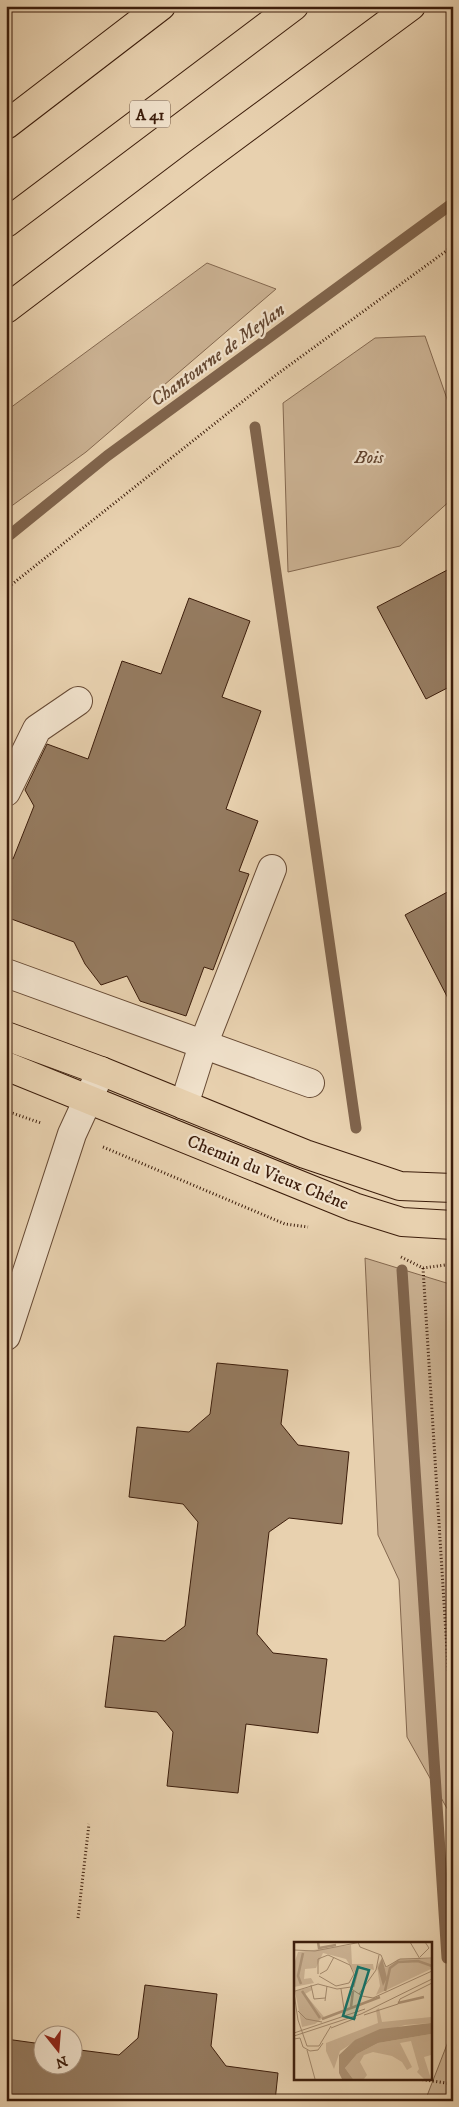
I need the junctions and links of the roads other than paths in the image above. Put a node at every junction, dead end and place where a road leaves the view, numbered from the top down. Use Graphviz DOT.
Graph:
graph roads {
  1 [pos="161,6"];
  2 [pos="294,6"];
  3 [pos="411,6"];
  4 [pos="6,125"];
  5 [pos="6,223"];
  6 [pos="6,309"];
  7 [pos="78,701"];
  8 [pos="6,792"];
  9 [pos="272,869"];
  10 [pos="6,973"];
  11 [pos="6,1036"];
  12 [pos="203,1045"];
  13 [pos="6,1066"];
  14 [pos="101,1071"];
  15 [pos="310,1083"];
  16 [pos="88,1099"];
  17 [pos="184,1105"];
  18 [pos="453,1188"];
  19 [pos="453,1225"];
  20 [pos="6,1336"];
  1 -- 4 [label="main road"];
  2 -- 5 [label="main road, A 41"];
  3 -- 6 [label="main road"];
  7 -- 8 [label="street"];
  9 -- 12 [label="street"];
  10 -- 12 [label="street"];
  11 -- 14 [label="main road, Chemin du Vieux Chêne"];
  12 -- 15 [label="street"];
  12 -- 17 [label="street"];
  13 -- 16 [label="main road, Chemin du Vieux Chêne"];
  14 -- 16 [label="street"];
  14 -- 17 [label="main road, Chemin du Vieux Chêne"];
  16 -- 19 [label="main road, Chemin du Vieux Chêne"];
  16 -- 20 [label="street"];
  17 -- 18 [label="main road, Chemin du Vieux Chêne"];
}
